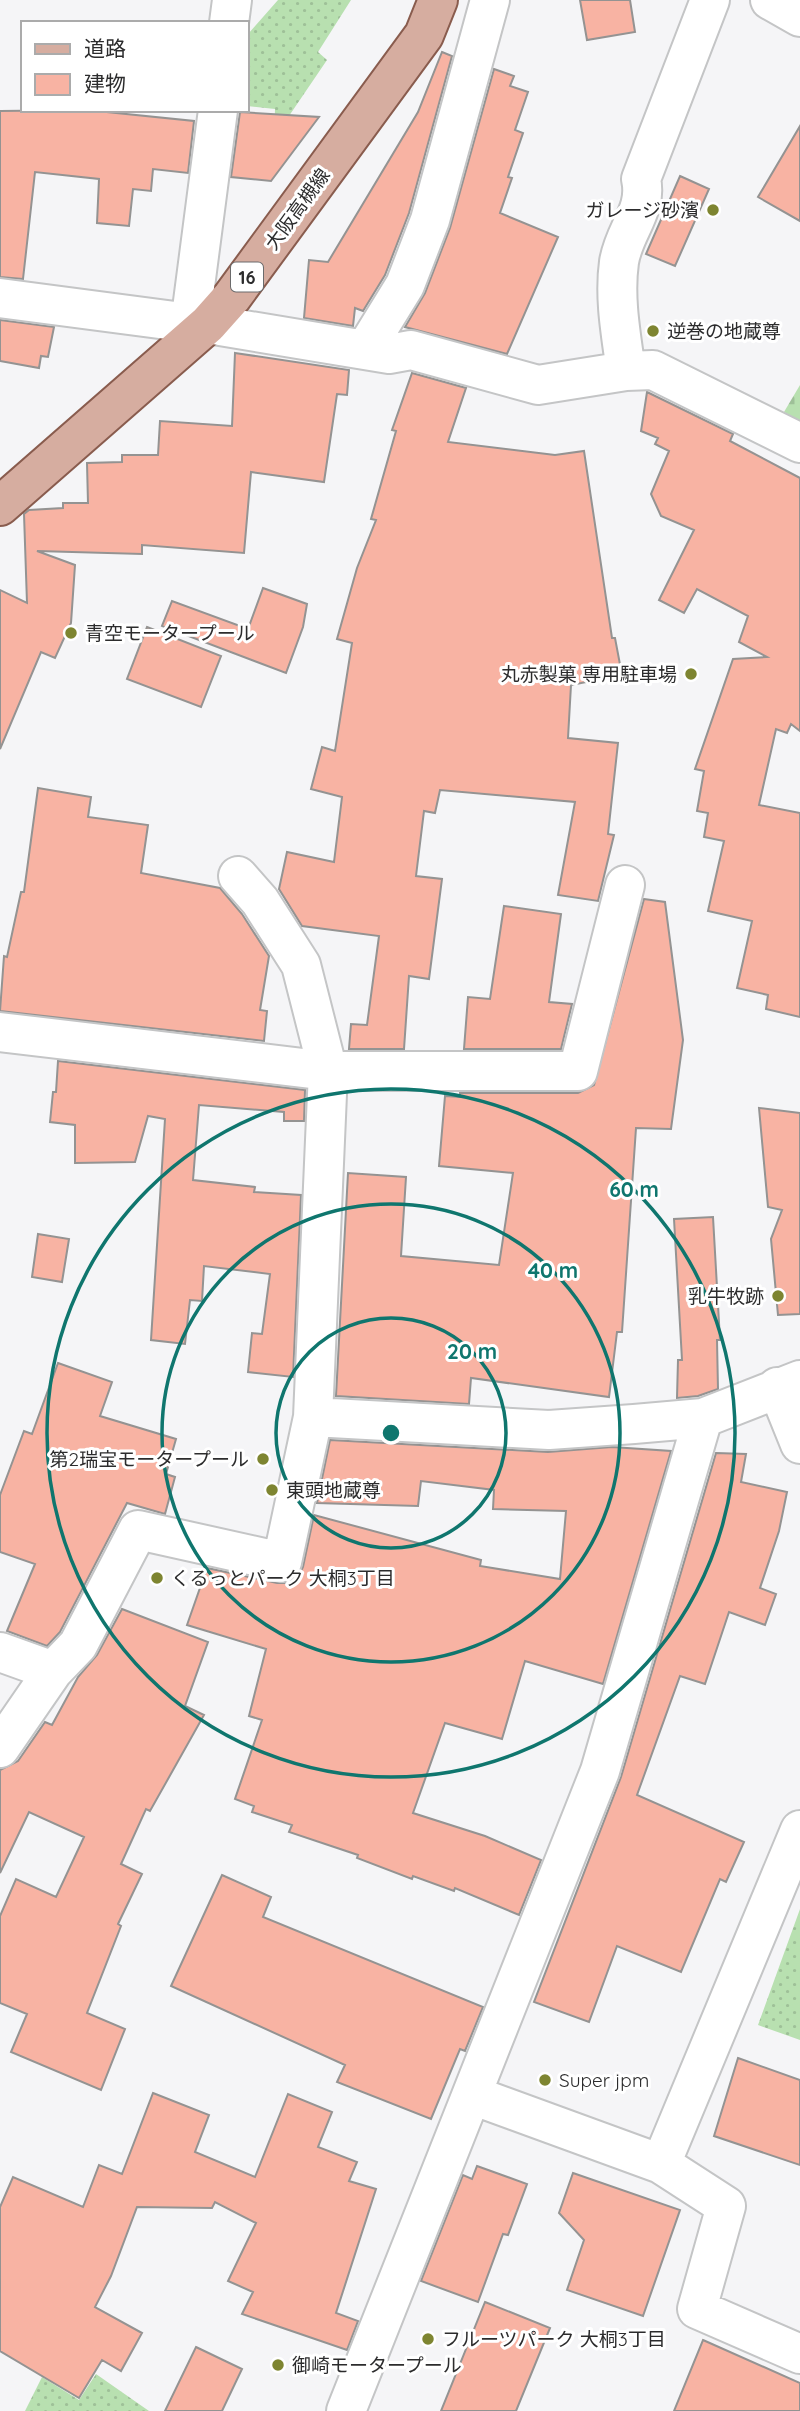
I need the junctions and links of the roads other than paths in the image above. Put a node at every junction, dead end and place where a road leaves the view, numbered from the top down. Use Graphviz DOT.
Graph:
graph roads {
  1 [pos="232,0"];
  2 [pos="438,0"];
  3 [pos="491,0"];
  4 [pos="710,0"];
  5 [pos="770,0"];
  6 [pos="800,17"];
  7 [pos="229,21"];
  8 [pos="218,112"];
  9 [pos="0,298"];
  10 [pos="195,329"];
  11 [pos="365,350"];
  12 [pos="626,371"];
  13 [pos="800,443"];
  14 [pos="0,506"];
  15 [pos="238,876"];
  16 [pos="625,885"];
  17 [pos="0,1032"];
  18 [pos="328,1071"];
  19 [pos="794,1380"];
  20 [pos="313,1417"];
  21 [pos="703,1418"];
  22 [pos="800,1444"];
  23 [pos="0,1652"];
  24 [pos="53,1671"];
  25 [pos="0,1748"];
  26 [pos="800,1830"];
  27 [pos="471,2095"];
  28 [pos="661,2164"];
  29 [pos="800,2354"];
  30 [pos="346,2411"];
  1 -- 7 [label="street"];
  2 -- 10 [label="main road, 大阪高槻線 / 16"];
  3 -- 11 [label="street"];
  4 -- 12 [label="street"];
  5 -- 6 [label="street"];
  8 -- 10 [label="street"];
  9 -- 10 [label="street"];
  10 -- 11 [label="street"];
  10 -- 14 [label="main road, 大阪高槻線 / 16"];
  11 -- 12 [label="street"];
  12 -- 13 [label="street"];
  15 -- 18 [label="street"];
  16 -- 18 [label="street"];
  17 -- 18 [label="street"];
  18 -- 20 [label="street"];
  19 -- 21 [label="street"];
  19 -- 22 [label="street"];
  20 -- 21 [label="street"];
  20 -- 24 [label="street"];
  21 -- 27 [label="street"];
  23 -- 24 [label="street"];
  24 -- 25 [label="street"];
  26 -- 28 [label="street"];
  27 -- 28 [label="street"];
  27 -- 30 [label="street"];
  28 -- 29 [label="street"];
}
